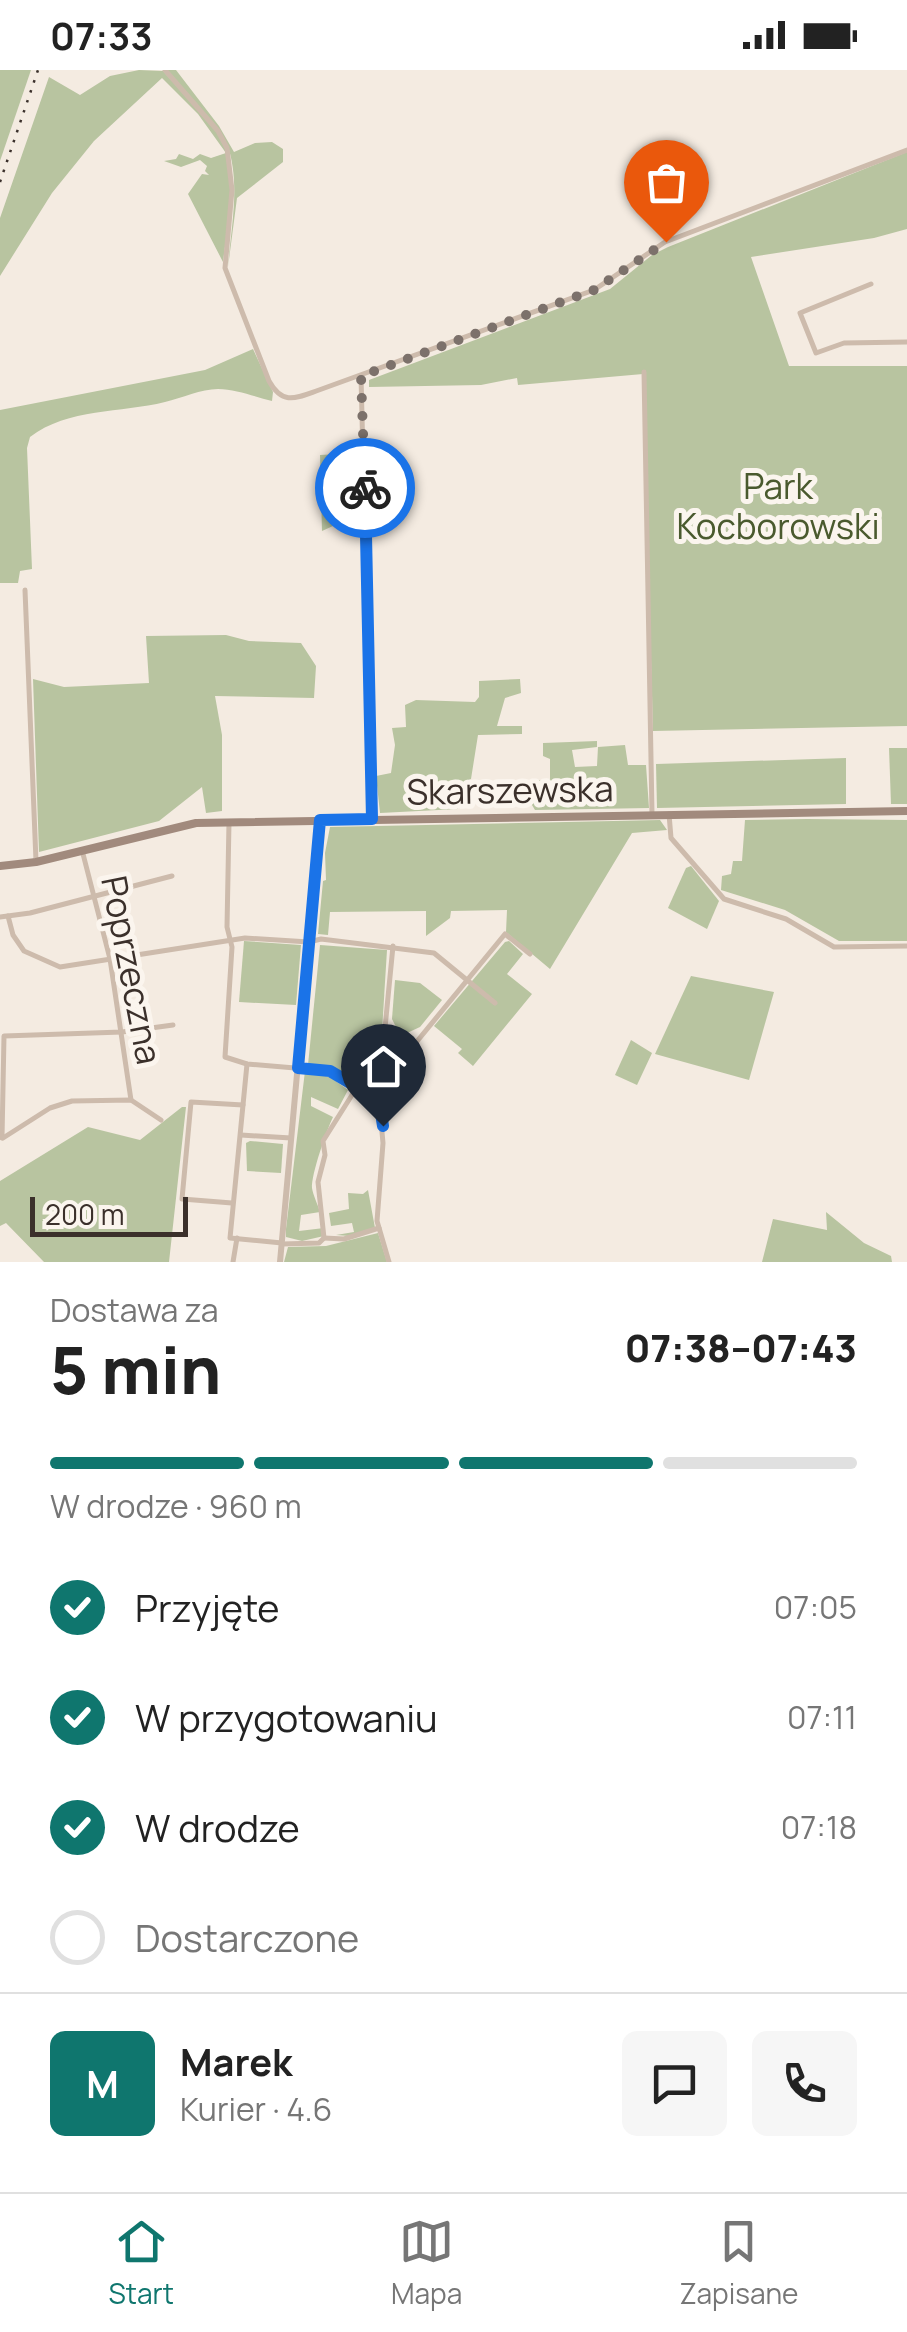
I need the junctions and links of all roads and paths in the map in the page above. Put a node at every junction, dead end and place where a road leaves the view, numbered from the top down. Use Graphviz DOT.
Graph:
graph roads {
  1 [pos="165,70"];
  2 [pos="907,150"];
  3 [pos="871,284"];
  4 [pos="907,342"];
  5 [pos="644,372"];
  6 [pos="361,376"];
  7 [pos="25,590"];
  8 [pos="907,811"];
  9 [pos="669,814"];
  10 [pos="652,815"];
  11 [pos="372,819"];
  12 [pos="320,820"];
  13 [pos="229,822"];
  14 [pos="82,850"];
  15 [pos="36,862"];
  16 [pos="0,866"];
  17 [pos="172,876"];
  18 [pos="94,896"];
  19 [pos="8,916"];
  20 [pos="0,917"];
  21 [pos="230,940"];
  22 [pos="309,942"];
  23 [pos="393,946"];
  24 [pos="907,946"];
  25 [pos="530,954"];
  26 [pos="110,958"];
  27 [pos="468,979"];
  28 [pos="494,1003"];
  29 [pos="173,1025"];
  30 [pos="122,1032"];
  31 [pos="386,1041"];
  32 [pos="246,1064"];
  33 [pos="298,1068"];
  34 [pos="357,1087"];
  35 [pos="132,1100"];
  36 [pos="244,1106"];
  37 [pos="161,1120"];
  38 [pos="241,1135"];
  39 [pos="291,1138"];
  40 [pos="1,1139"];
  41 [pos="232,1204"];
  42 [pos="379,1228"];
  43 [pos="237,1238"];
  44 [pos="324,1238"];
  45 [pos="282,1243"];
  46 [pos="234,1262"];
  47 [pos="280,1262"];
  48 [pos="389,1262"];
  1 -- 6 [label="street"];
  2 -- 6 [label="street"];
  3 -- 4 [label="street"];
  5 -- 10 [label="street"];
  6 -- 11 [label="street"];
  7 -- 15 [label="street"];
  8 -- 9 [label="main road, Skarszewska"];
  9 -- 10 [label="main road, Skarszewska"];
  9 -- 24 [label="street"];
  10 -- 11 [label="main road, Skarszewska"];
  11 -- 12 [label="main road, Skarszewska"];
  12 -- 13 [label="main road, Skarszewska"];
  12 -- 22 [label="street"];
  13 -- 14 [label="main road, Skarszewska"];
  13 -- 21 [label="street"];
  14 -- 15 [label="main road, Skarszewska"];
  14 -- 18 [label="street, Poprzeczna"];
  15 -- 16 [label="main road, Skarszewska"];
  17 -- 18 [label="street"];
  18 -- 19 [label="street"];
  18 -- 26 [label="street, Poprzeczna"];
  19 -- 20 [label="street"];
  19 -- 26 [label="street"];
  21 -- 22 [label="street"];
  21 -- 26 [label="street"];
  21 -- 32 [label="street"];
  22 -- 23 [label="street"];
  22 -- 33 [label="street"];
  23 -- 27 [label="street"];
  23 -- 31 [label="street"];
  25 -- 27 [label="street"];
  26 -- 30 [label="street, Poprzeczna"];
  27 -- 28 [label="street"];
  27 -- 31 [label="street"];
  29 -- 30 [label="street"];
  30 -- 35 [label="street, Poprzeczna"];
  30 -- 40 [label="street"];
  31 -- 34 [label="street"];
  32 -- 33 [label="street"];
  32 -- 36 [label="street"];
  33 -- 34 [label="street"];
  33 -- 39 [label="street"];
  34 -- 42 [label="street"];
  34 -- 44 [label="street"];
  35 -- 37 [label="street"];
  35 -- 40 [label="street"];
  36 -- 38 [label="street"];
  36 -- 41 [label="street"];
  38 -- 39 [label="street"];
  38 -- 41 [label="street"];
  39 -- 45 [label="street"];
  41 -- 43 [label="street"];
  42 -- 44 [label="street"];
  42 -- 48 [label="street"];
  43 -- 45 [label="street"];
  43 -- 46 [label="street"];
  44 -- 45 [label="street"];
  45 -- 47 [label="street"];
}
